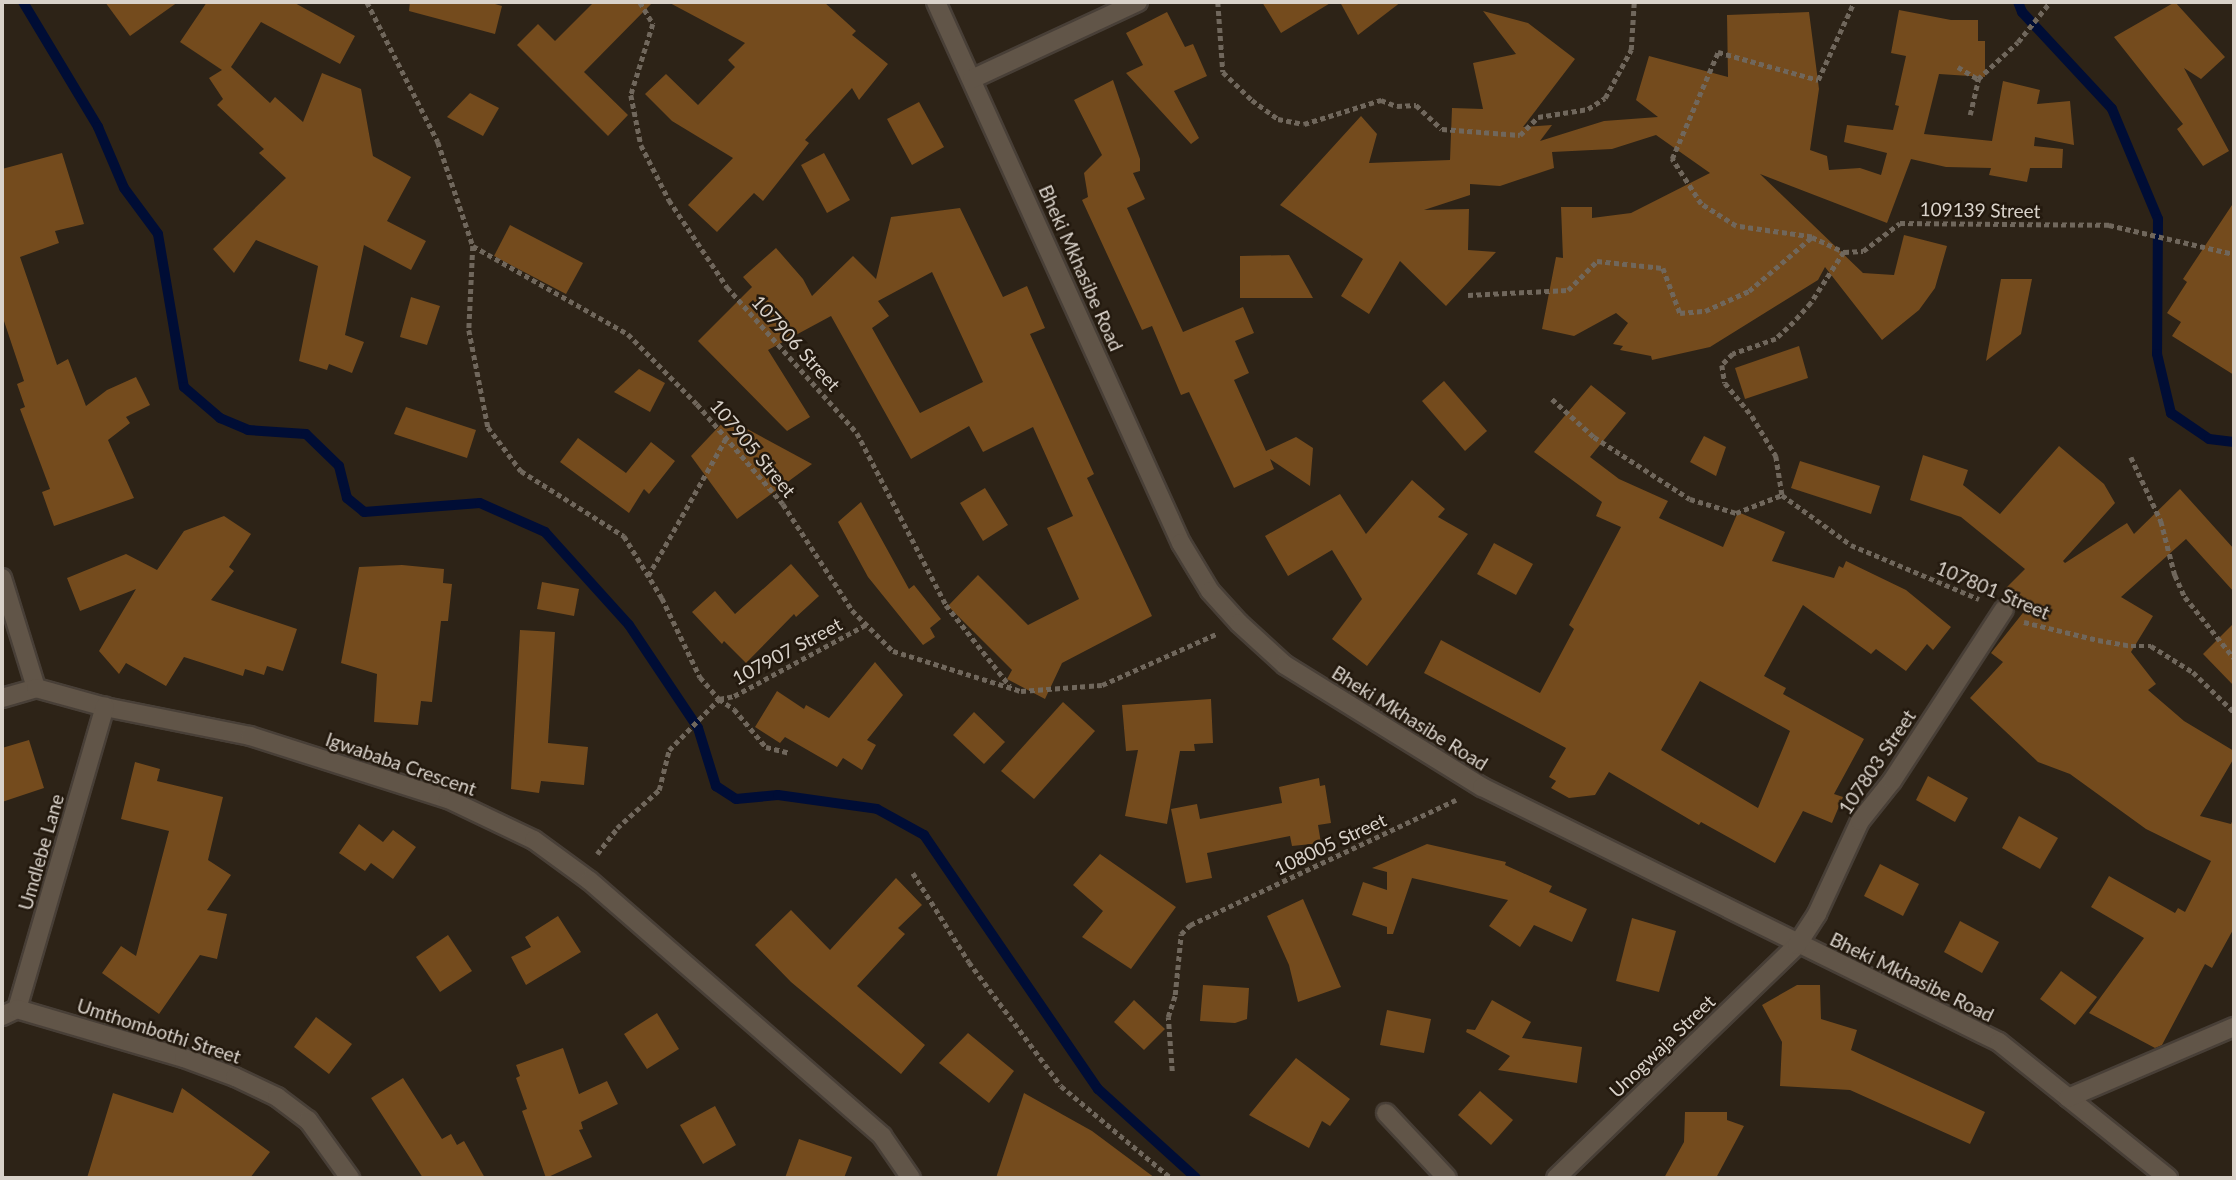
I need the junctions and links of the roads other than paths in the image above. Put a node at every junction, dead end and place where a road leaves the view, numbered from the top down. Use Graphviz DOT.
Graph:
graph roads {
  1 [pos="936,2"];
  2 [pos="1138,2"];
  3 [pos="972,79"];
  4 [pos="2,578"];
  5 [pos="2004,609"];
  6 [pos="36,688"];
  7 [pos="2,698"];
  8 [pos="104,707"];
  9 [pos="1797,945"];
  10 [pos="10,1012"];
  11 [pos="2234,1027"];
  12 [pos="2068,1098"];
  13 [pos="1386,1113"];
  14 [pos="350,1178"];
  15 [pos="911,1178"];
  16 [pos="1447,1178"];
  17 [pos="1556,1178"];
  18 [pos="2168,1178"];
  1 -- 3 [label="street, Bheki Mkhasibe Road"];
  2 -- 3 [label="street"];
  3 -- 9 [label="street, Bheki Mkhasibe Road"];
  4 -- 6 [label="street"];
  5 -- 9 [label="street, 107803 Street"];
  6 -- 7 [label="street"];
  6 -- 8 [label="street, Igwababa Crescent"];
  8 -- 10 [label="street, Umdlebe Lane"];
  8 -- 15 [label="street, Igwababa Crescent"];
  9 -- 12 [label="street, Bheki Mkhasibe Road"];
  9 -- 17 [label="street, Unogwaja Street"];
  10 -- 14 [label="street, Umthombothi Street"];
  11 -- 12 [label="street"];
  12 -- 18 [label="street, Bheki Mkhasibe Road"];
  13 -- 16 [label="street"];
}
